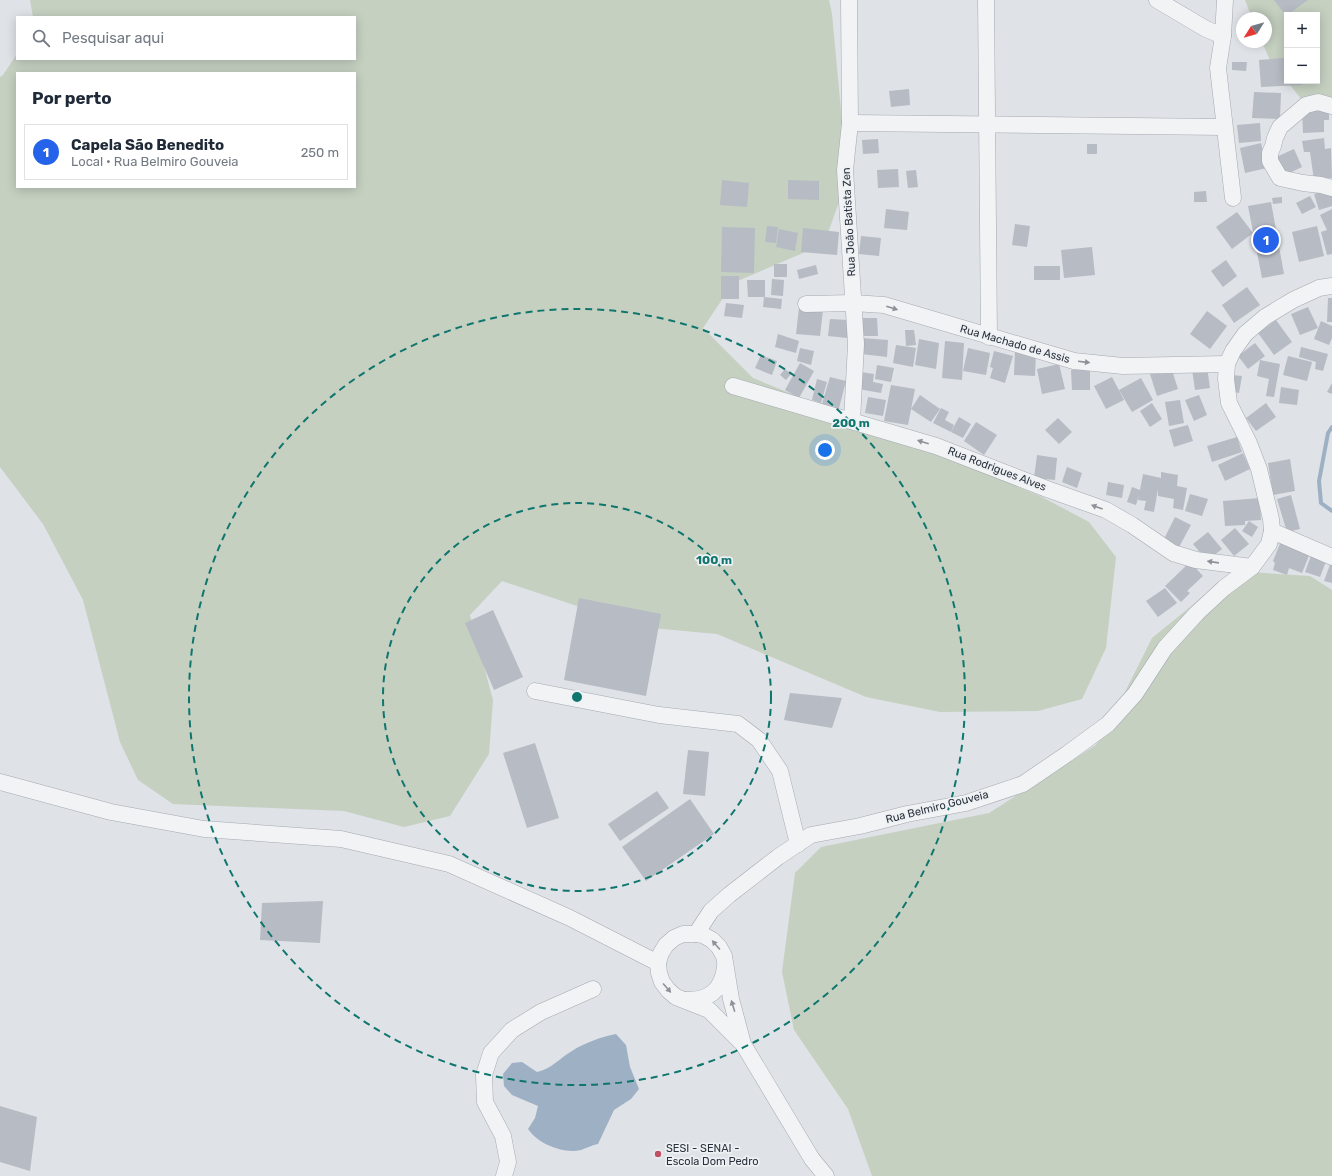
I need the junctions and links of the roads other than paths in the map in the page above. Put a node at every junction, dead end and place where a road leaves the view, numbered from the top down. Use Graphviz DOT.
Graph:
graph roads {
  1 [pos="849,0"];
  2 [pos="986,0"];
  3 [pos="1157,0"];
  4 [pos="1224,0"];
  5 [pos="1223,36"];
  6 [pos="1332,106"];
  7 [pos="850,123"];
  8 [pos="987,126"];
  9 [pos="1224,127"];
  10 [pos="1332,188"];
  11 [pos="1233,198"];
  12 [pos="1332,286"];
  13 [pos="854,303"];
  14 [pos="806,304"];
  15 [pos="989,337"];
  16 [pos="1227,364"];
  17 [pos="733,386"];
  18 [pos="852,421"];
  19 [pos="1272,532"];
  20 [pos="1332,557"];
  21 [pos="1252,567"];
  22 [pos="535,692"];
  23 [pos="0,782"];
  24 [pos="798,844"];
  25 [pos="696,934"];
  26 [pos="658,963"];
  27 [pos="725,966"];
  28 [pos="593,989"];
  29 [pos="685,1000"];
  30 [pos="743,1044"];
  31 [pos="812,1159"];
  32 [pos="504,1176"];
  33 [pos="817,1176"];
  34 [pos="826,1176"];
  1 -- 7 [label="street, Rua João Batista Zen"];
  2 -- 8 [label="street"];
  3 -- 5 [label="street"];
  4 -- 5 [label="street"];
  5 -- 9 [label="street"];
  6 -- 10 [label="street"];
  7 -- 8 [label="street"];
  7 -- 13 [label="street, Rua João Batista Zen"];
  8 -- 9 [label="street"];
  8 -- 15 [label="street"];
  9 -- 11 [label="street"];
  12 -- 16 [label="street"];
  13 -- 14 [label="street, Rua Machado de Assis"];
  13 -- 15 [label="street, Rua Machado de Assis, one-way"];
  13 -- 18 [label="street, Rua João Batista Zen"];
  15 -- 16 [label="street, Rua Machado de Assis, one-way"];
  16 -- 19 [label="street"];
  17 -- 18 [label="street, Rua Rodrigues Alves"];
  21 -- 18 [label="street, Rua Rodrigues Alves, one-way"];
  19 -- 20 [label="street"];
  19 -- 21 [label="street, Rua Belmiro Gouveia"];
  21 -- 24 [label="street, Rua Belmiro Gouveia"];
  22 -- 24 [label="street"];
  23 -- 26 [label="street"];
  24 -- 25 [label="street, Rua Belmiro Gouveia"];
  25 -- 26 [label="street"];
  27 -- 25 [label="street, one-way"];
  26 -- 29 [label="street, one-way"];
  27 -- 29 [label="street"];
  30 -- 27 [label="street, one-way"];
  28 -- 32 [label="street"];
  29 -- 30 [label="street"];
  30 -- 31 [label="street"];
  31 -- 33 [label="street"];
  31 -- 34 [label="street"];
}
